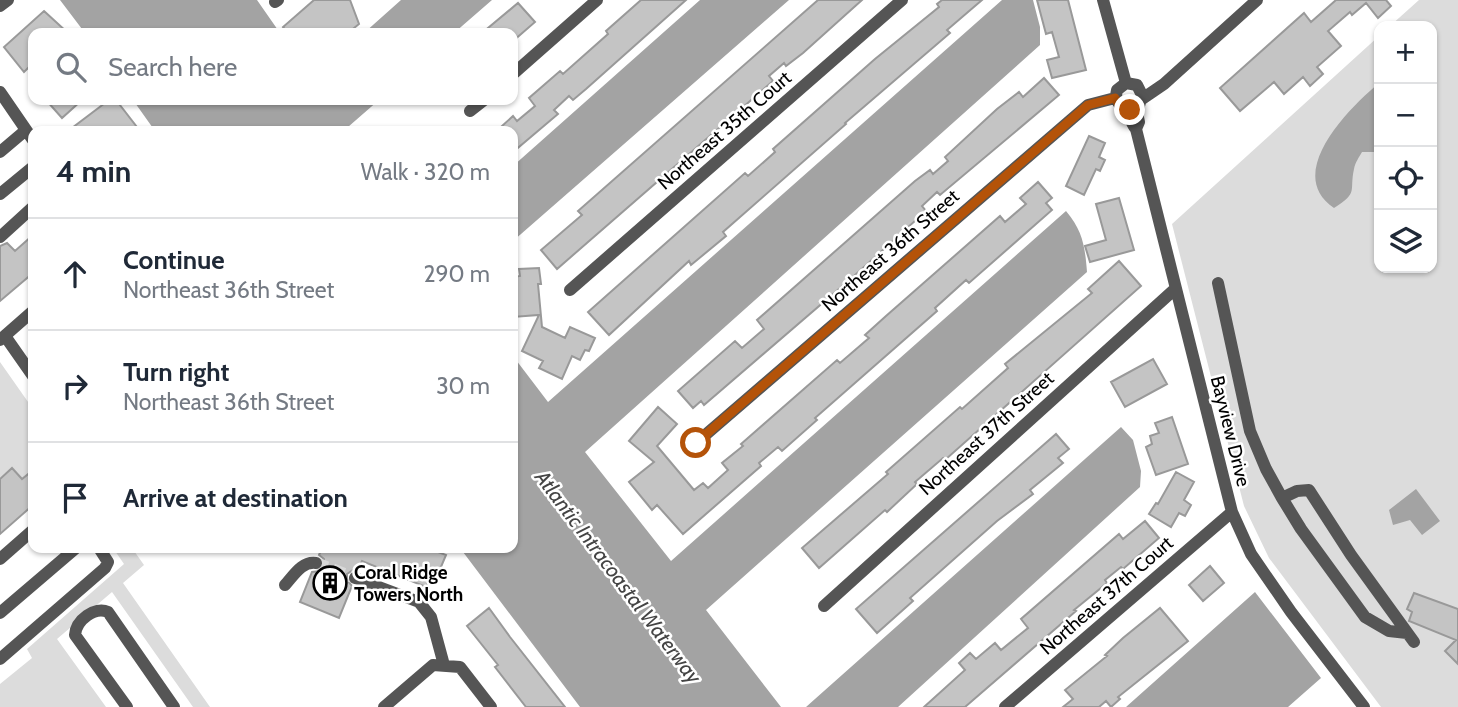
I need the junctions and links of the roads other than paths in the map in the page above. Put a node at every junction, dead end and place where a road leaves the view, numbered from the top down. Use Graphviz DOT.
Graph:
graph roads {
  1 [pos="8,0"];
  2 [pos="597,0"];
  3 [pos="902,0"];
  4 [pos="1103,0"];
  5 [pos="1257,0"];
  6 [pos="0,6"];
  7 [pos="518,70"];
  8 [pos="1171,75"];
  9 [pos="1131,84"];
  10 [pos="0,92"];
  11 [pos="1115,98"];
  12 [pos="1140,103"];
  13 [pos="478,105"];
  14 [pos="4,108"];
  15 [pos="1125,110"];
  16 [pos="470,111"];
  17 [pos="1136,129"];
  18 [pos="28,133"];
  19 [pos="28,136"];
  20 [pos="0,152"];
  21 [pos="28,171"];
  22 [pos="0,194"];
  23 [pos="28,212"];
  24 [pos="0,237"];
  25 [pos="1218,283"];
  26 [pos="1175,289"];
  27 [pos="570,290"];
  28 [pos="28,316"];
  29 [pos="2,338"];
  30 [pos="28,370"];
  31 [pos="696,443"];
  32 [pos="1282,498"];
  33 [pos="1232,512"];
  34 [pos="28,534"];
  35 [pos="70,553"];
  36 [pos="102,553"];
  37 [pos="0,559"];
  38 [pos="316,563"];
  39 [pos="355,578"];
  40 [pos="285,585"];
  41 [pos="824,606"];
  42 [pos="0,613"];
  43 [pos="0,659"];
  44 [pos="444,666"];
  45 [pos="127,707"];
  46 [pos="174,707"];
  47 [pos="384,707"];
  48 [pos="491,707"];
  49 [pos="1006,707"];
  50 [pos="1364,707"];
  1 -- 6 [label="street"];
  2 -- 7 [label="street"];
  3 -- 27 [label="street, Northeast 35th Court"];
  4 -- 9 [label="street, Bayview Drive"];
  5 -- 8 [label="street"];
  8 -- 9 [label="street"];
  8 -- 12 [label="street"];
  9 -- 11 [label="street"];
  9 -- 12 [label="street, Bayview Drive"];
  10 -- 14 [label="street"];
  11 -- 15 [label="street, Bayview Drive"];
  11 -- 31 [label="street, Northeast 36th Street"];
  12 -- 15 [label="street"];
  12 -- 17 [label="street, Bayview Drive"];
  13 -- 16 [label="street"];
  14 -- 18 [label="street"];
  15 -- 17 [label="street, Bayview Drive"];
  17 -- 26 [label="street, Bayview Drive"];
  19 -- 20 [label="street"];
  21 -- 22 [label="street"];
  23 -- 24 [label="street"];
  25 -- 32 [label="street"];
  26 -- 33 [label="street, Bayview Drive"];
  26 -- 41 [label="street, Northeast 37th Street"];
  28 -- 29 [label="street"];
  29 -- 30 [label="street"];
  32 -- 32 [label="street"];
  33 -- 49 [label="street, Northeast 37th Court"];
  33 -- 50 [label="street, Bayview Drive"];
  34 -- 37 [label="street"];
  35 -- 42 [label="street"];
  36 -- 43 [label="street"];
  38 -- 40 [label="street"];
  39 -- 44 [label="street"];
  44 -- 47 [label="street"];
  44 -- 48 [label="street"];
  45 -- 46 [label="street"];
}
